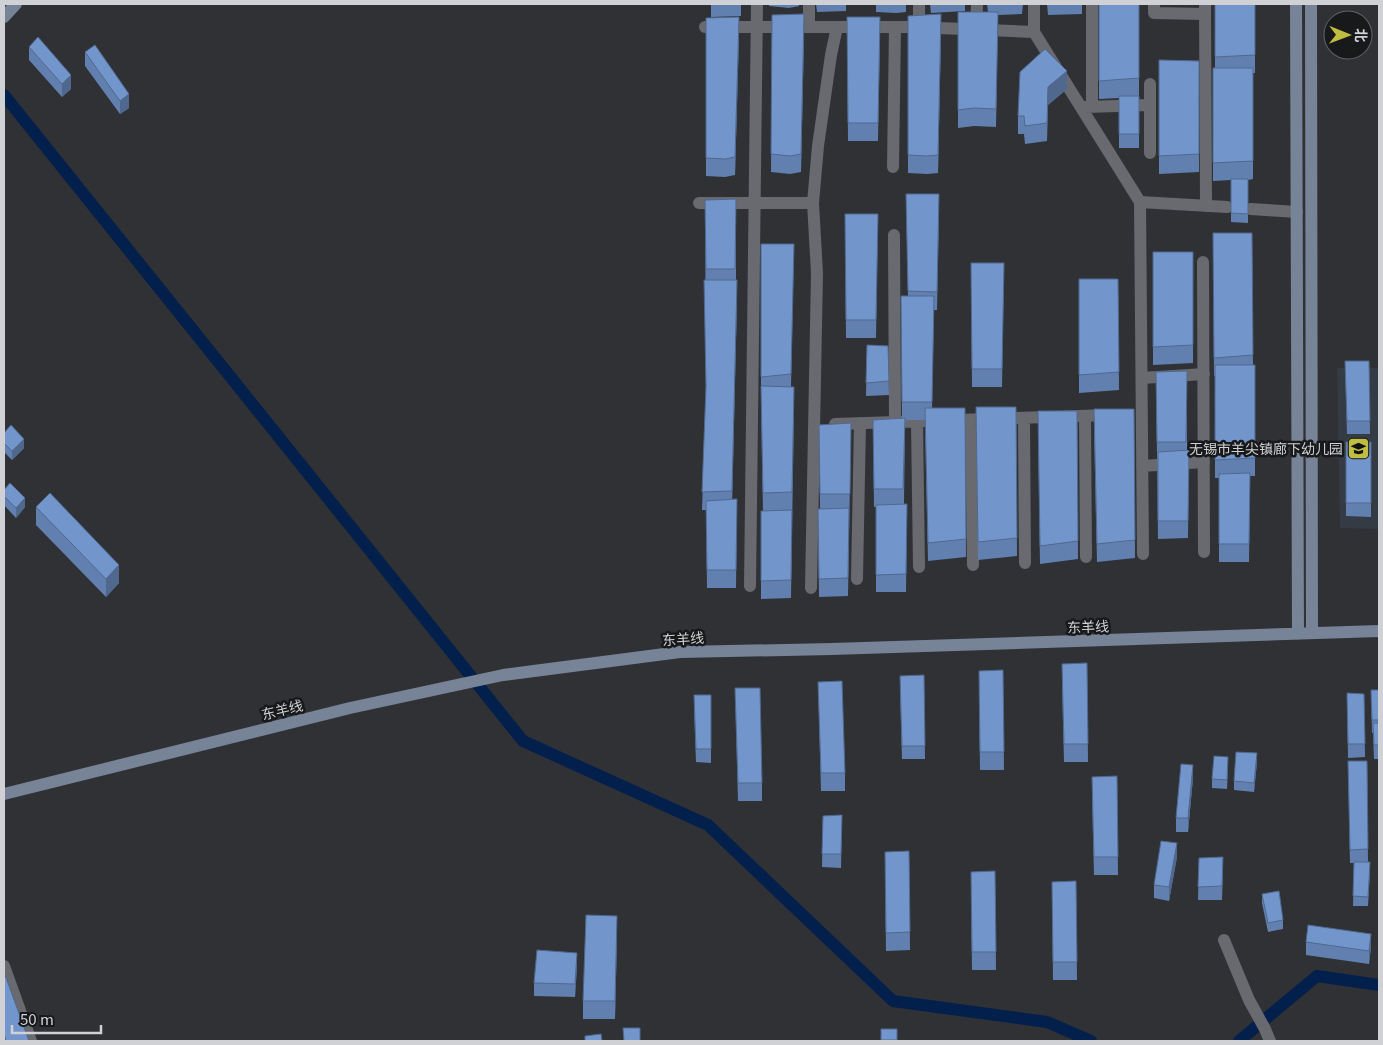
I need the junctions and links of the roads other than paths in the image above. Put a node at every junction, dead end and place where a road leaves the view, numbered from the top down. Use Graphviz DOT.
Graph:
graph roads {
  1 [pos="16,4"];
  2 [pos="757,4"];
  3 [pos="809,4"];
  4 [pos="919,4"];
  5 [pos="977,4"];
  6 [pos="1034,4"];
  7 [pos="1092,4"];
  8 [pos="1154,4"];
  9 [pos="1296,4"];
  10 [pos="1311,4"];
  11 [pos="1205,9"];
  12 [pos="4,18"];
  13 [pos="705,27"];
  14 [pos="756,27"];
  15 [pos="810,27"];
  16 [pos="836,27"];
  17 [pos="895,27"];
  18 [pos="919,27"];
  19 [pos="976,29"];
  20 [pos="1034,32"];
  21 [pos="1150,84"];
  22 [pos="1150,105"];
  23 [pos="1087,107"];
  24 [pos="1150,153"];
  25 [pos="893,167"];
  26 [pos="1140,202"];
  27 [pos="699,203"];
  28 [pos="755,203"];
  29 [pos="814,203"];
  30 [pos="1206,206"];
  31 [pos="1227,208"];
  32 [pos="1251,209"];
  33 [pos="1297,212"];
  34 [pos="894,235"];
  35 [pos="1203,262"];
  36 [pos="1204,374"];
  37 [pos="1142,378"];
  38 [pos="1132,415"];
  39 [pos="1084,416"];
  40 [pos="1024,418"];
  41 [pos="972,420"];
  42 [pos="895,422"];
  43 [pos="916,422"];
  44 [pos="860,423"];
  45 [pos="814,425"];
  46 [pos="1204,462"];
  47 [pos="1142,466"];
  48 [pos="1204,552"];
  49 [pos="1143,554"];
  50 [pos="1086,557"];
  51 [pos="1024,563"];
  52 [pos="973,565"];
  53 [pos="919,567"];
  54 [pos="858,579"];
  55 [pos="750,586"];
  56 [pos="811,588"];
  57 [pos="1379,631"];
  58 [pos="1312,633"];
  59 [pos="1298,634"];
  60 [pos="4,794"];
  61 [pos="1224,940"];
  62 [pos="4,966"];
  63 [pos="31,1041"];
  64 [pos="1270,1041"];
  1 -- 12 [label="main road"];
  2 -- 14 [label="street"];
  3 -- 15 [label="street"];
  4 -- 18 [label="street"];
  5 -- 19 [label="street"];
  6 -- 20 [label="street"];
  7 -- 23 [label="street"];
  8 -- 11 [label="street"];
  9 -- 33 [label="main road"];
  10 -- 58 [label="main road"];
  11 -- 30 [label="street"];
  13 -- 14 [label="street"];
  14 -- 15 [label="street"];
  14 -- 28 [label="street"];
  15 -- 16 [label="street"];
  16 -- 17 [label="street"];
  16 -- 29 [label="street"];
  17 -- 18 [label="street"];
  17 -- 25 [label="street"];
  18 -- 19 [label="street"];
  19 -- 20 [label="street"];
  20 -- 23 [label="street"];
  21 -- 22 [label="street"];
  22 -- 23 [label="street"];
  22 -- 24 [label="street"];
  23 -- 26 [label="street"];
  26 -- 30 [label="street"];
  26 -- 37 [label="street"];
  27 -- 28 [label="street"];
  28 -- 29 [label="street"];
  28 -- 55 [label="street"];
  29 -- 45 [label="street"];
  30 -- 31 [label="street"];
  32 -- 33 [label="street"];
  33 -- 59 [label="main road"];
  34 -- 42 [label="street"];
  35 -- 36 [label="street"];
  36 -- 37 [label="street"];
  36 -- 46 [label="street"];
  37 -- 38 [label="street"];
  38 -- 39 [label="street"];
  38 -- 47 [label="street"];
  39 -- 40 [label="street"];
  39 -- 50 [label="street"];
  40 -- 41 [label="street"];
  40 -- 51 [label="street"];
  41 -- 43 [label="street"];
  41 -- 52 [label="street"];
  42 -- 43 [label="street"];
  42 -- 44 [label="street"];
  43 -- 53 [label="street"];
  44 -- 45 [label="street"];
  44 -- 54 [label="street"];
  45 -- 56 [label="street"];
  46 -- 47 [label="street"];
  46 -- 48 [label="street"];
  47 -- 49 [label="street"];
  57 -- 58 [label="main road, 东羊线"];
  58 -- 59 [label="main road, 东羊线"];
  59 -- 60 [label="main road, 东羊线"];
  61 -- 64 [label="street"];
  62 -- 63 [label="street"];
}
